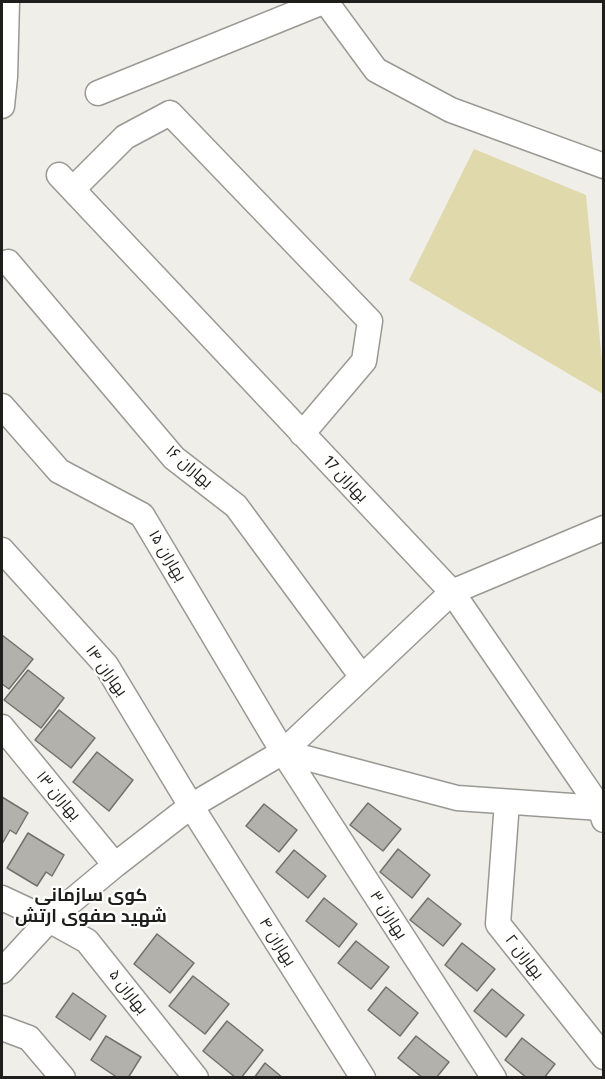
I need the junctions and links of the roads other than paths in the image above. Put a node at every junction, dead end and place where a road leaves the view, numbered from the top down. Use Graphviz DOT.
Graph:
graph roads {
  1 [pos="7,2"];
  2 [pos="325,2"];
  3 [pos="98,93"];
  4 [pos="2,106"];
  5 [pos="603,166"];
  6 [pos="9,262"];
  7 [pos="2,406"];
  8 [pos="302,434"];
  9 [pos="603,528"];
  10 [pos="2,550"];
  11 [pos="452,592"];
  12 [pos="362,677"];
  13 [pos="2,727"];
  14 [pos="283,752"];
  15 [pos="507,802"];
  16 [pos="192,806"];
  17 [pos="602,811"];
  18 [pos="115,865"];
  19 [pos="2,898"];
  20 [pos="49,920"];
  21 [pos="2,971"];
  22 [pos="2,1028"];
  23 [pos="603,1057"];
  24 [pos="63,1077"];
  25 [pos="196,1077"];
  26 [pos="363,1077"];
  27 [pos="494,1077"];
  1 -- 4 [label="street"];
  2 -- 3 [label="street"];
  2 -- 5 [label="street"];
  6 -- 12 [label="street, بهاران ۱۶"];
  7 -- 14 [label="street, بهاران ۱۵"];
  8 -- 8 [label="street, بهاران 17"];
  8 -- 11 [label="street, بهاران 17"];
  9 -- 11 [label="street"];
  10 -- 16 [label="street, بهاران ۱۴"];
  11 -- 12 [label="street"];
  11 -- 17 [label="street, بهاران 17"];
  12 -- 14 [label="street"];
  13 -- 18 [label="street, بهاران ۱۳"];
  14 -- 15 [label="street"];
  14 -- 16 [label="street"];
  14 -- 27 [label="street, بهاران ۳"];
  15 -- 17 [label="street"];
  15 -- 23 [label="street, بهاران ۲"];
  16 -- 18 [label="street"];
  16 -- 26 [label="street, بهاران ۴"];
  18 -- 20 [label="street"];
  19 -- 20 [label="street, بهاران ۵"];
  20 -- 21 [label="street"];
  20 -- 25 [label="street, بهاران ۵"];
  22 -- 24 [label="street"];
}
